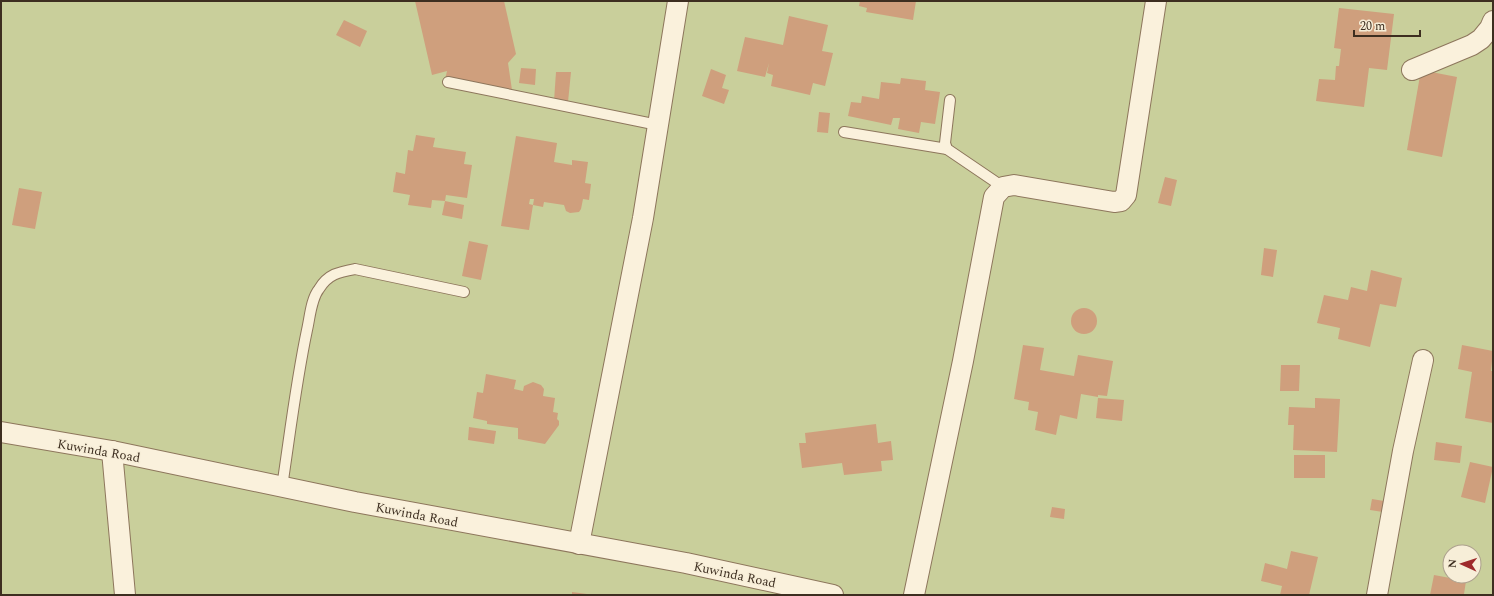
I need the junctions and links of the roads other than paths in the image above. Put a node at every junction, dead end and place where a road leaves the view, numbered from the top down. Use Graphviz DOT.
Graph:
graph roads {
  1 [pos="678,1"];
  2 [pos="1156,1"];
  3 [pos="1493,21"];
  4 [pos="1412,70"];
  5 [pos="448,82"];
  6 [pos="950,100"];
  7 [pos="658,125"];
  8 [pos="844,132"];
  9 [pos="948,149"];
  10 [pos="1003,187"];
  11 [pos="464,292"];
  12 [pos="1423,360"];
  13 [pos="5,438"];
  14 [pos="112,451"];
  15 [pos="282,487"];
  16 [pos="579,544"];
  17 [pos="125,595"];
  18 [pos="833,595"];
  19 [pos="914,595"];
  20 [pos="1377,595"];
  1 -- 7 [label="street"];
  2 -- 10 [label="street"];
  3 -- 4 [label="street"];
  5 -- 7 [label="lane"];
  6 -- 9 [label="lane"];
  7 -- 16 [label="street"];
  8 -- 9 [label="lane"];
  9 -- 10 [label="lane"];
  10 -- 19 [label="street"];
  11 -- 15 [label="lane"];
  12 -- 20 [label="street"];
  13 -- 14 [label="street, Kuwinda Road"];
  14 -- 15 [label="street, Kuwinda Road"];
  14 -- 17 [label="street"];
  15 -- 16 [label="street, Kuwinda Road"];
  16 -- 18 [label="street, Kuwinda Road"];
}
